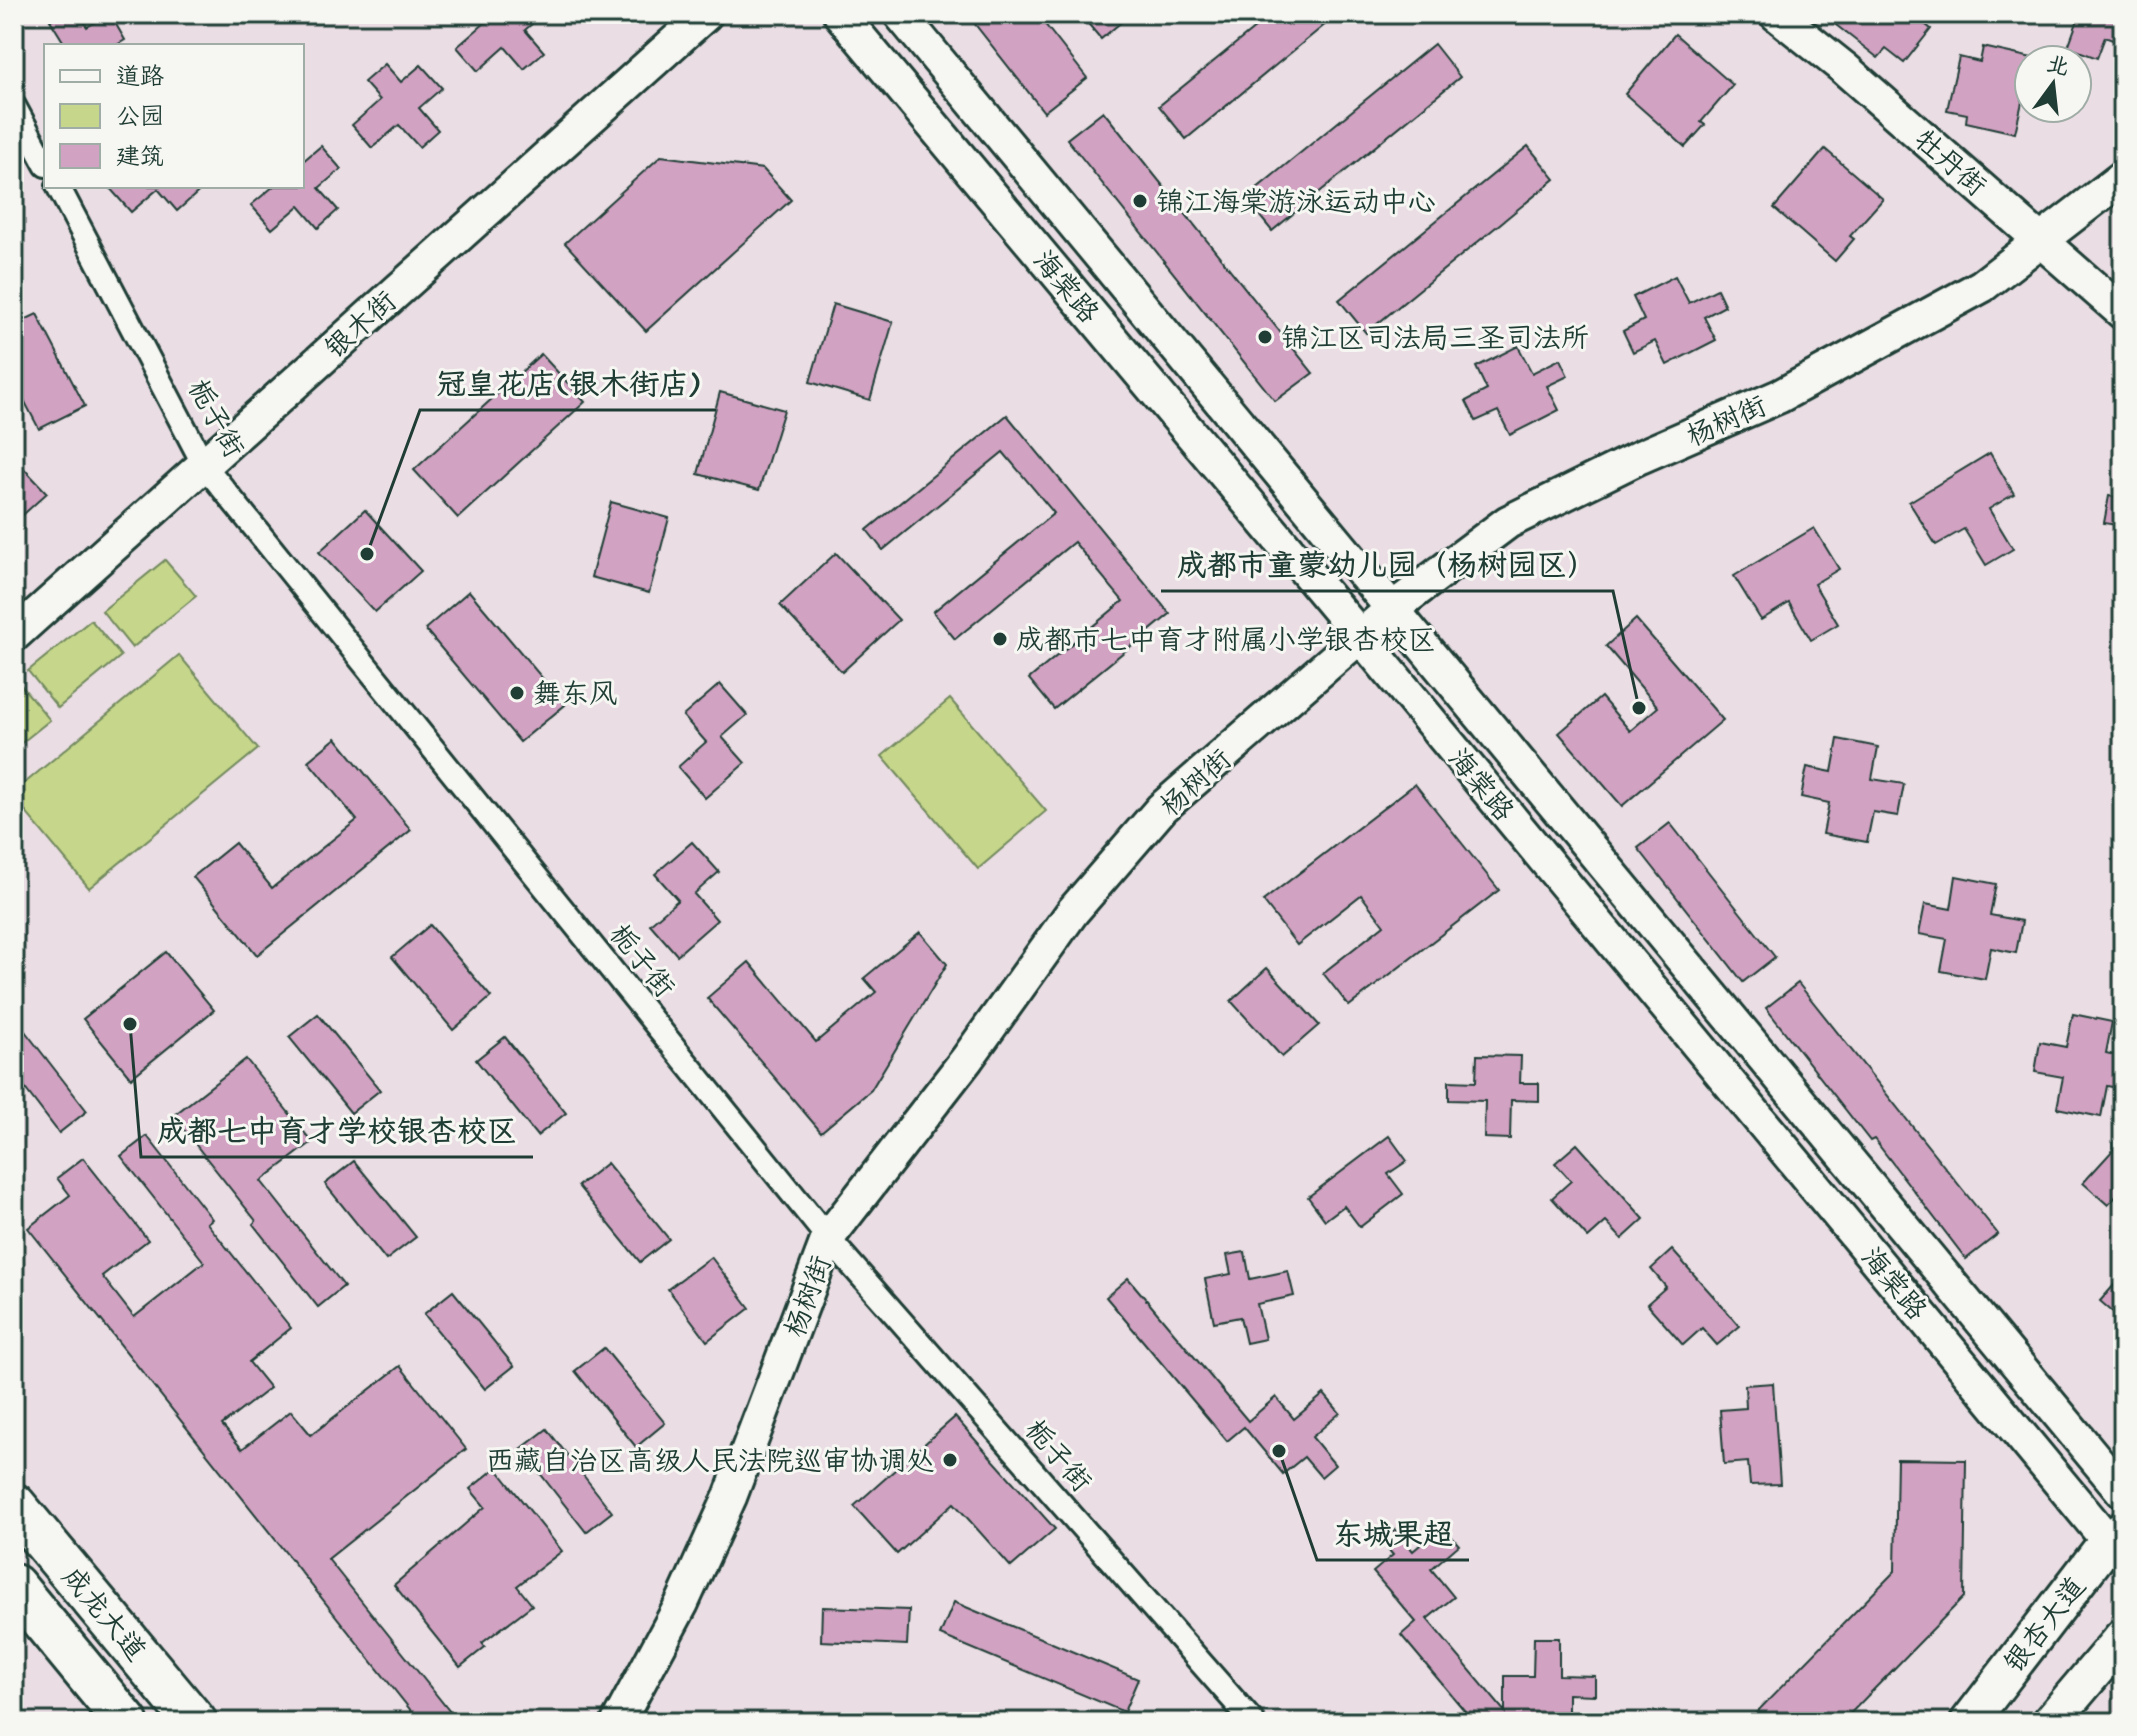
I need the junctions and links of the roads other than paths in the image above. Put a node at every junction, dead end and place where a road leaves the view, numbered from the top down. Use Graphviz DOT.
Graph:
graph roads {
  1 [pos="706,14"];
  2 [pos="840,14"];
  3 [pos="900,14"];
  4 [pos="1776,14"];
  5 [pos="14,106"];
  6 [pos="44,161"];
  7 [pos="2123,177"];
  8 [pos="59,188"];
  9 [pos="2041,240"];
  10 [pos="2123,313"];
  11 [pos="204,465"];
  12 [pos="1393,608"];
  13 [pos="14,635"];
  14 [pos="1360,636"];
  15 [pos="828,1238"];
  16 [pos="2123,1492"];
  17 [pos="14,1505"];
  18 [pos="2118,1542"];
  19 [pos="14,1586"];
  20 [pos="2123,1637"];
  21 [pos="126,1722"];
  22 [pos="195,1722"];
  23 [pos="618,1722"];
  24 [pos="1253,1722"];
  25 [pos="1969,1722"];
  26 [pos="2051,1722"];
  1 -- 11 [label="main road, 银木街"];
  2 -- 14 [label="main road, 海棠路"];
  3 -- 12 [label="main road, 海棠路"];
  4 -- 9 [label="main road, 牡丹街"];
  5 -- 6 [label="street"];
  7 -- 9 [label="main road, 杨树街"];
  8 -- 11 [label="street, 栀子街"];
  9 -- 10 [label="main road, 牡丹街"];
  9 -- 12 [label="main road, 杨树街"];
  11 -- 13 [label="main road, 银木街"];
  11 -- 15 [label="street, 栀子街"];
  12 -- 14 [label="main road, 杨树街"];
  12 -- 16 [label="main road, 海棠路"];
  14 -- 15 [label="main road, 杨树街"];
  14 -- 18 [label="main road, 海棠路"];
  15 -- 23 [label="main road, 杨树街"];
  15 -- 24 [label="street, 栀子街"];
  17 -- 22 [label="highway, 成龙大道"];
  18 -- 25 [label="main road, 银杏大道"];
  19 -- 21 [label="highway, 成龙大道"];
  20 -- 26 [label="main road"];
}
